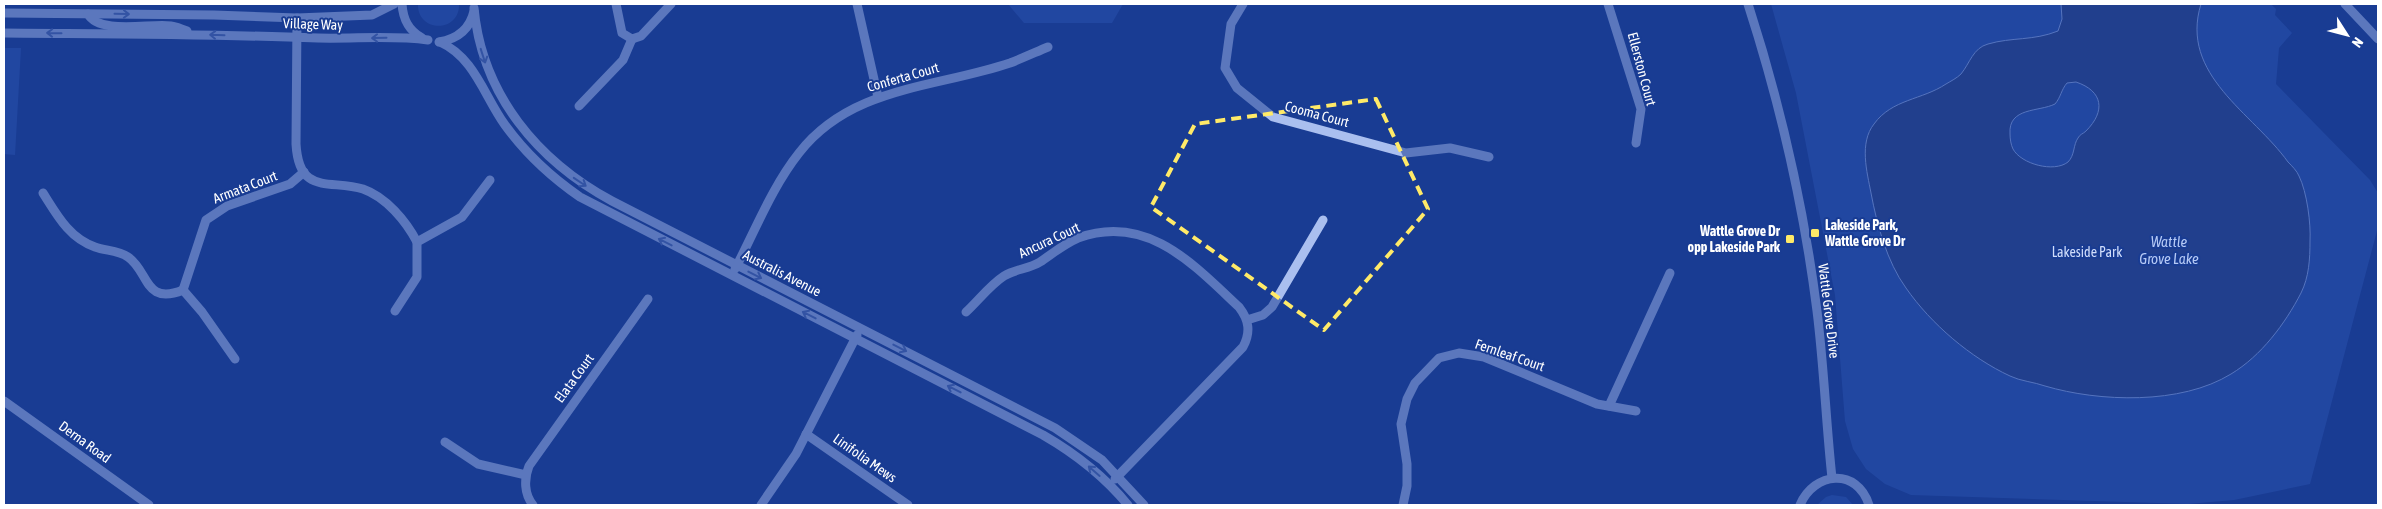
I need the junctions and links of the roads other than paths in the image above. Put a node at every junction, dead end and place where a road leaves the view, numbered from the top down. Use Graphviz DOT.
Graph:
graph roads {
  1 [pos="394,4"];
  2 [pos="402,4"];
  3 [pos="616,4"];
  4 [pos="671,4"];
  5 [pos="857,4"];
  6 [pos="1243,4"];
  7 [pos="1608,4"];
  8 [pos="1748,4"];
  9 [pos="2345,4"];
  10 [pos="474,6"];
  11 [pos="4,13"];
  12 [pos="88,14"];
  13 [pos="297,18"];
  14 [pos="4,32"];
  15 [pos="196,34"];
  16 [pos="297,37"];
  17 [pos="2378,38"];
  18 [pos="632,39"];
  19 [pos="428,40"];
  20 [pos="440,42"];
  21 [pos="1048,46"];
  22 [pos="878,97"];
  23 [pos="579,106"];
  24 [pos="1636,143"];
  25 [pos="1489,157"];
  26 [pos="304,172"];
  27 [pos="490,180"];
  28 [pos="43,193"];
  29 [pos="1323,220"];
  30 [pos="417,242"];
  31 [pos="737,266"];
  32 [pos="1670,273"];
  33 [pos="732,276"];
  34 [pos="183,290"];
  35 [pos="648,299"];
  36 [pos="394,311"];
  37 [pos="966,312"];
  38 [pos="1247,320"];
  39 [pos="861,328"];
  40 [pos="856,339"];
  41 [pos="235,359"];
  42 [pos="4,401"];
  43 [pos="1609,406"];
  44 [pos="1636,411"];
  45 [pos="806,434"];
  46 [pos="445,442"];
  47 [pos="526,475"];
  48 [pos="1118,476"];
  49 [pos="1832,478"];
  50 [pos="1109,484"];
  51 [pos="150,505"];
  52 [pos="533,505"];
  53 [pos="761,505"];
  54 [pos="908,505"];
  55 [pos="1128,505"];
  56 [pos="1144,505"];
  57 [pos="1403,505"];
  58 [pos="1800,505"];
  59 [pos="1869,505"];
  1 -- 13 [label="street, Village Way"];
  2 -- 19 [label="street"];
  3 -- 18 [label="street"];
  4 -- 18 [label="street"];
  5 -- 22 [label="street"];
  6 -- 25 [label="street, Cooma Court"];
  7 -- 24 [label="street, Ellerston Court"];
  8 -- 49 [label="street, Wattle Grove Drive"];
  9 -- 17 [label="street"];
  10 -- 20 [label="street"];
  10 -- 31 [label="street, Australis Avenue, one-way"];
  11 -- 12 [label="street, Village Way"];
  12 -- 13 [label="street, Village Way, one-way"];
  12 -- 15 [label="street, Village Way"];
  13 -- 16 [label="street"];
  15 -- 14 [label="street, Village Way, one-way"];
  16 -- 15 [label="street, Village Way, one-way"];
  19 -- 16 [label="street, Village Way, one-way"];
  16 -- 26 [label="street"];
  18 -- 23 [label="street"];
  19 -- 20 [label="street, Village Way"];
  33 -- 20 [label="street, Australis Avenue, one-way"];
  21 -- 22 [label="street, Conferta Court"];
  22 -- 31 [label="street, Conferta Court"];
  26 -- 30 [label="street"];
  26 -- 34 [label="street, Armata Court"];
  27 -- 30 [label="street"];
  28 -- 34 [label="street"];
  29 -- 38 [label="street"];
  30 -- 36 [label="street"];
  31 -- 33 [label="street, Conferta Court"];
  31 -- 39 [label="street, Australis Avenue, one-way"];
  32 -- 43 [label="street"];
  40 -- 33 [label="street, Australis Avenue, one-way"];
  34 -- 41 [label="street"];
  35 -- 47 [label="street, Elata Court"];
  37 -- 38 [label="street, Ancura Court"];
  38 -- 48 [label="street"];
  39 -- 40 [label="street"];
  39 -- 48 [label="street, Australis Avenue, one-way"];
  40 -- 45 [label="street"];
  50 -- 40 [label="street, Australis Avenue, one-way"];
  42 -- 51 [label="street, Derna Road"];
  43 -- 44 [label="street, Fernleaf Court"];
  43 -- 57 [label="street, Fernleaf Court"];
  45 -- 53 [label="street"];
  45 -- 54 [label="street, Linifolia Mews"];
  46 -- 47 [label="street"];
  47 -- 52 [label="street"];
  48 -- 50 [label="street"];
  48 -- 56 [label="street, Australis Avenue"];
  49 -- 58 [label="street"];
  49 -- 59 [label="street"];
  50 -- 55 [label="street, Australis Avenue"];
}
